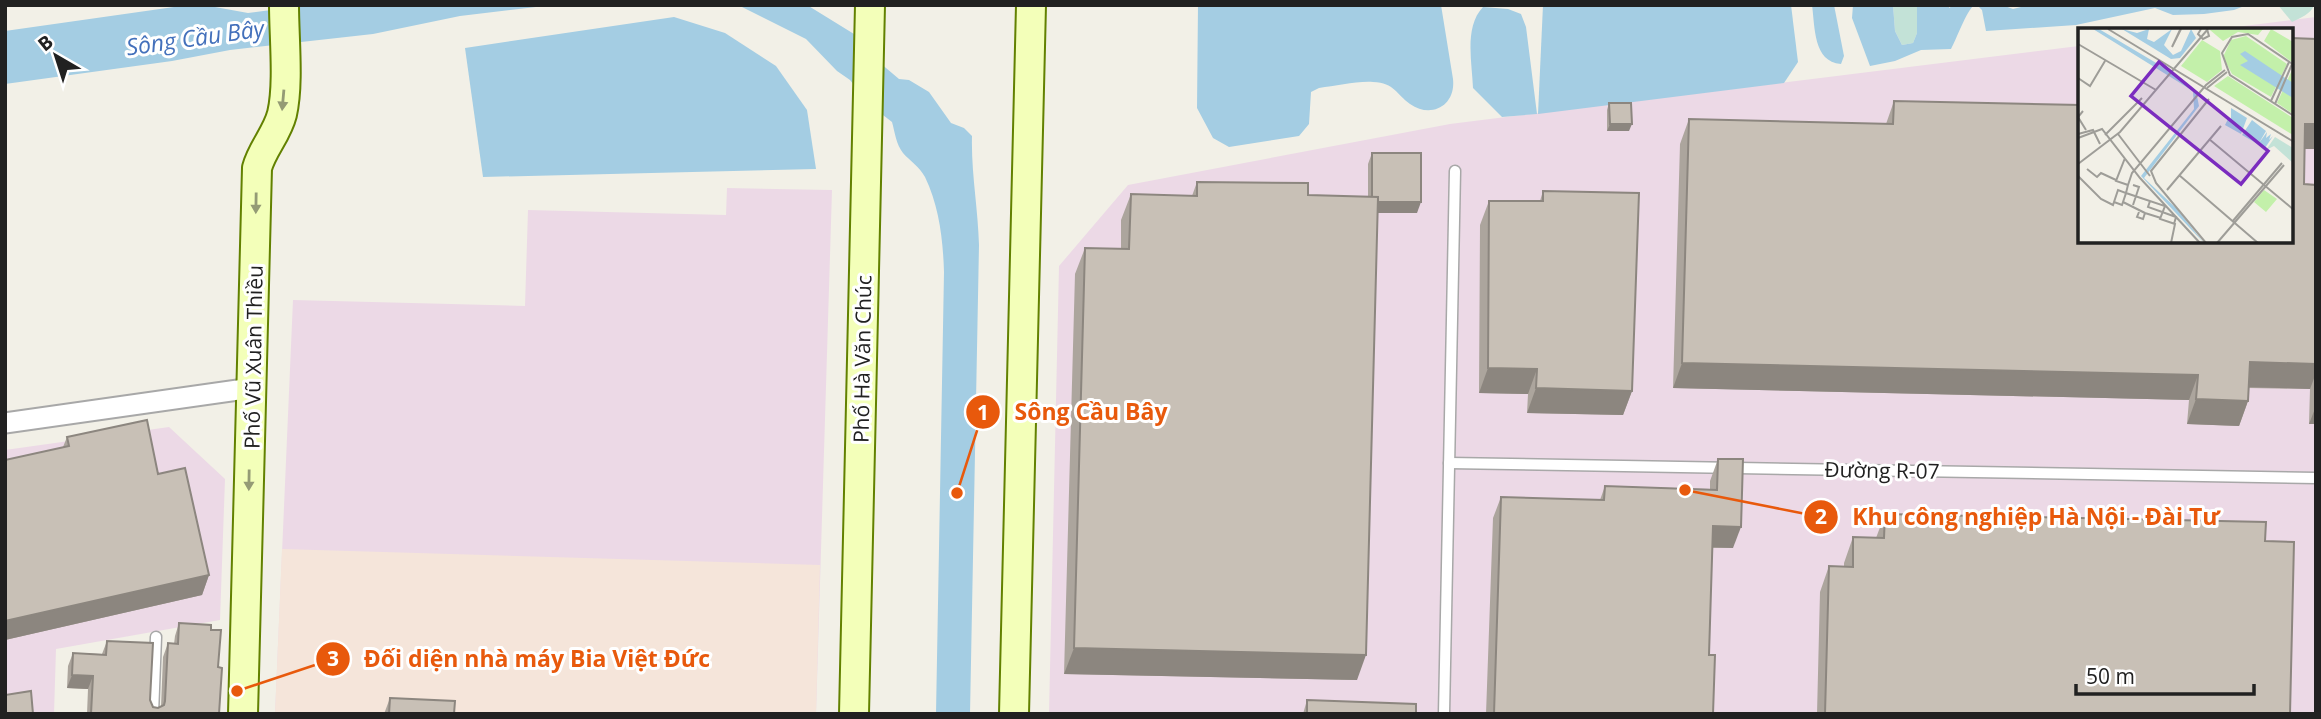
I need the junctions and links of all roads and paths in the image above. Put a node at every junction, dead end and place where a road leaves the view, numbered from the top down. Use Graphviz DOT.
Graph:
graph roads {
  1 [pos="284,5"];
  2 [pos="870,5"];
  3 [pos="1031,5"];
  4 [pos="1455,171"];
  5 [pos="252,387"];
  6 [pos="5,423"];
  7 [pos="1449,463"];
  8 [pos="2316,478"];
  9 [pos="156,637"];
  10 [pos="153,714"];
  11 [pos="243,714"];
  12 [pos="854,714"];
  13 [pos="1014,714"];
  14 [pos="1444,714"];
  1 -- 5 [label="street, Phố Vũ Xuân Thiều, one-way"];
  2 -- 12 [label="street, Phố Hà Văn Chúc"];
  3 -- 13 [label="street"];
  4 -- 7 [label="lane"];
  5 -- 6 [label="street"];
  5 -- 11 [label="street, Phố Vũ Xuân Thiều, one-way"];
  7 -- 8 [label="lane, Đường R-07"];
  7 -- 14 [label="lane"];
  9 -- 10 [label="lane"];
}
